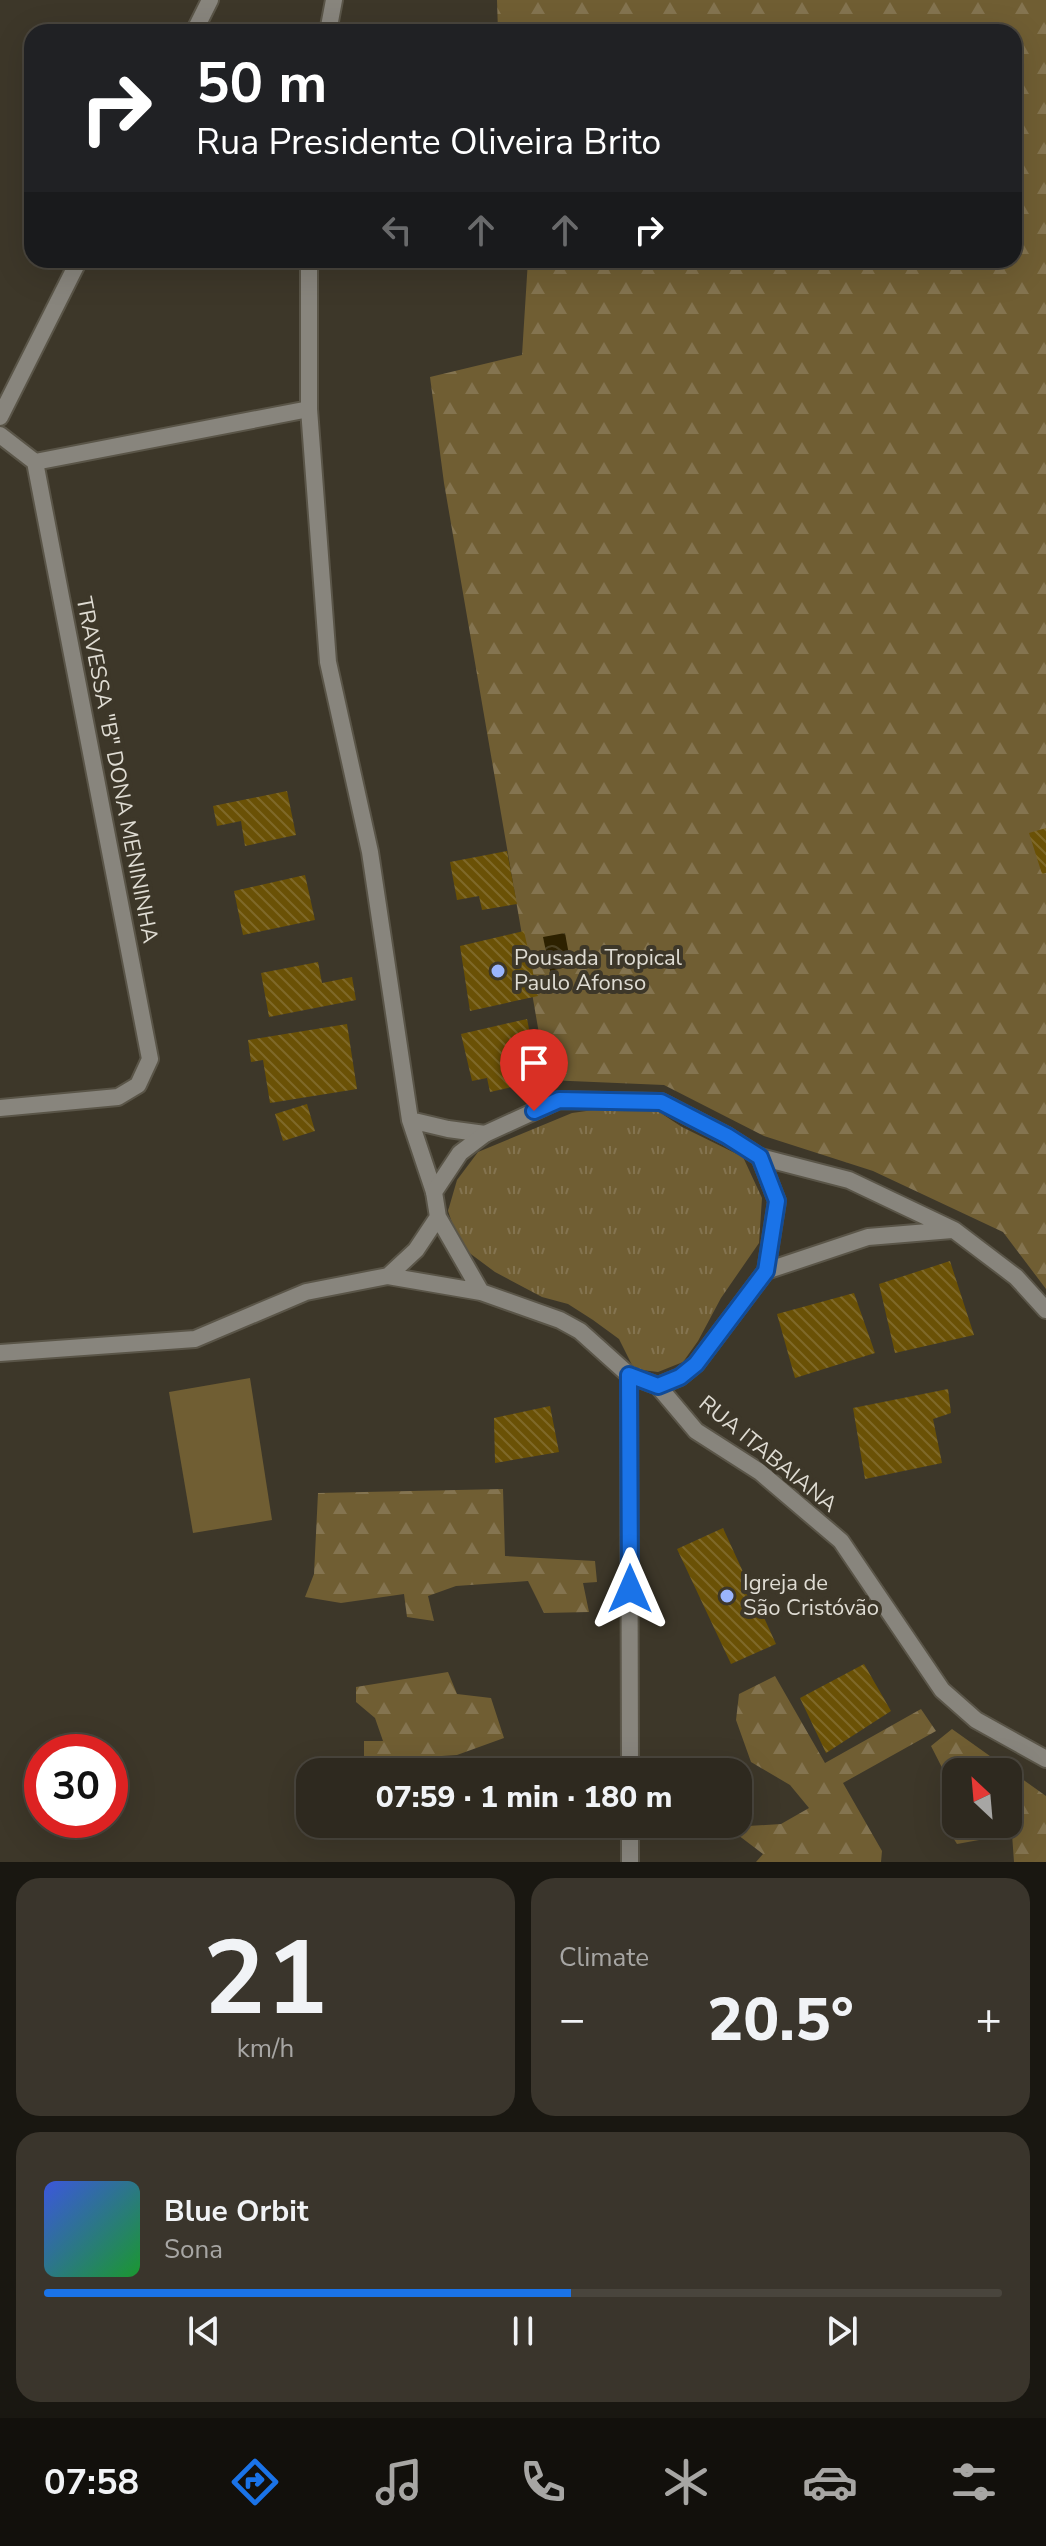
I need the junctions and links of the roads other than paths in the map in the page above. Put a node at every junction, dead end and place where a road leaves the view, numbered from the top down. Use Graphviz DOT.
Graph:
graph roads {
  1 [pos="210,0"];
  2 [pos="334,0"];
  3 [pos="198,24"];
  4 [pos="330,24"];
  5 [pos="75,268"];
  6 [pos="309,268"];
  7 [pos="309,409"];
  8 [pos="0,417"];
  9 [pos="0,435"];
  10 [pos="35,462"];
  11 [pos="0,1108"];
  12 [pos="410,1120"];
  13 [pos="485,1134"];
  14 [pos="760,1157"];
  15 [pos="434,1192"];
  16 [pos="438,1217"];
  17 [pos="954,1230"];
  18 [pos="766,1271"];
  19 [pos="388,1276"];
  20 [pos="481,1292"];
  21 [pos="1046,1310"];
  22 [pos="0,1353"];
  23 [pos="629,1375"];
  24 [pos="658,1386"];
  25 [pos="630,1758"];
  26 [pos="1046,1759"];
  27 [pos="630,1838"];
  28 [pos="630,1862"];
  1 -- 3 [label="street"];
  2 -- 4 [label="street"];
  5 -- 8 [label="street"];
  6 -- 7 [label="street"];
  7 -- 10 [label="street"];
  7 -- 12 [label="street"];
  9 -- 10 [label="street"];
  10 -- 11 [label="street, TRAVESSA \"B\" DONA MENININHA"];
  12 -- 13 [label="street"];
  12 -- 15 [label="street"];
  13 -- 14 [label="street"];
  13 -- 15 [label="street"];
  14 -- 17 [label="street"];
  14 -- 18 [label="street"];
  15 -- 16 [label="street"];
  16 -- 19 [label="street"];
  16 -- 20 [label="street"];
  17 -- 18 [label="street"];
  17 -- 21 [label="street"];
  18 -- 24 [label="street"];
  19 -- 20 [label="street"];
  19 -- 22 [label="street"];
  20 -- 23 [label="street"];
  23 -- 24 [label="street"];
  23 -- 25 [label="street"];
  24 -- 26 [label="street, RUA ITABAIANA"];
  27 -- 28 [label="street"];
}
